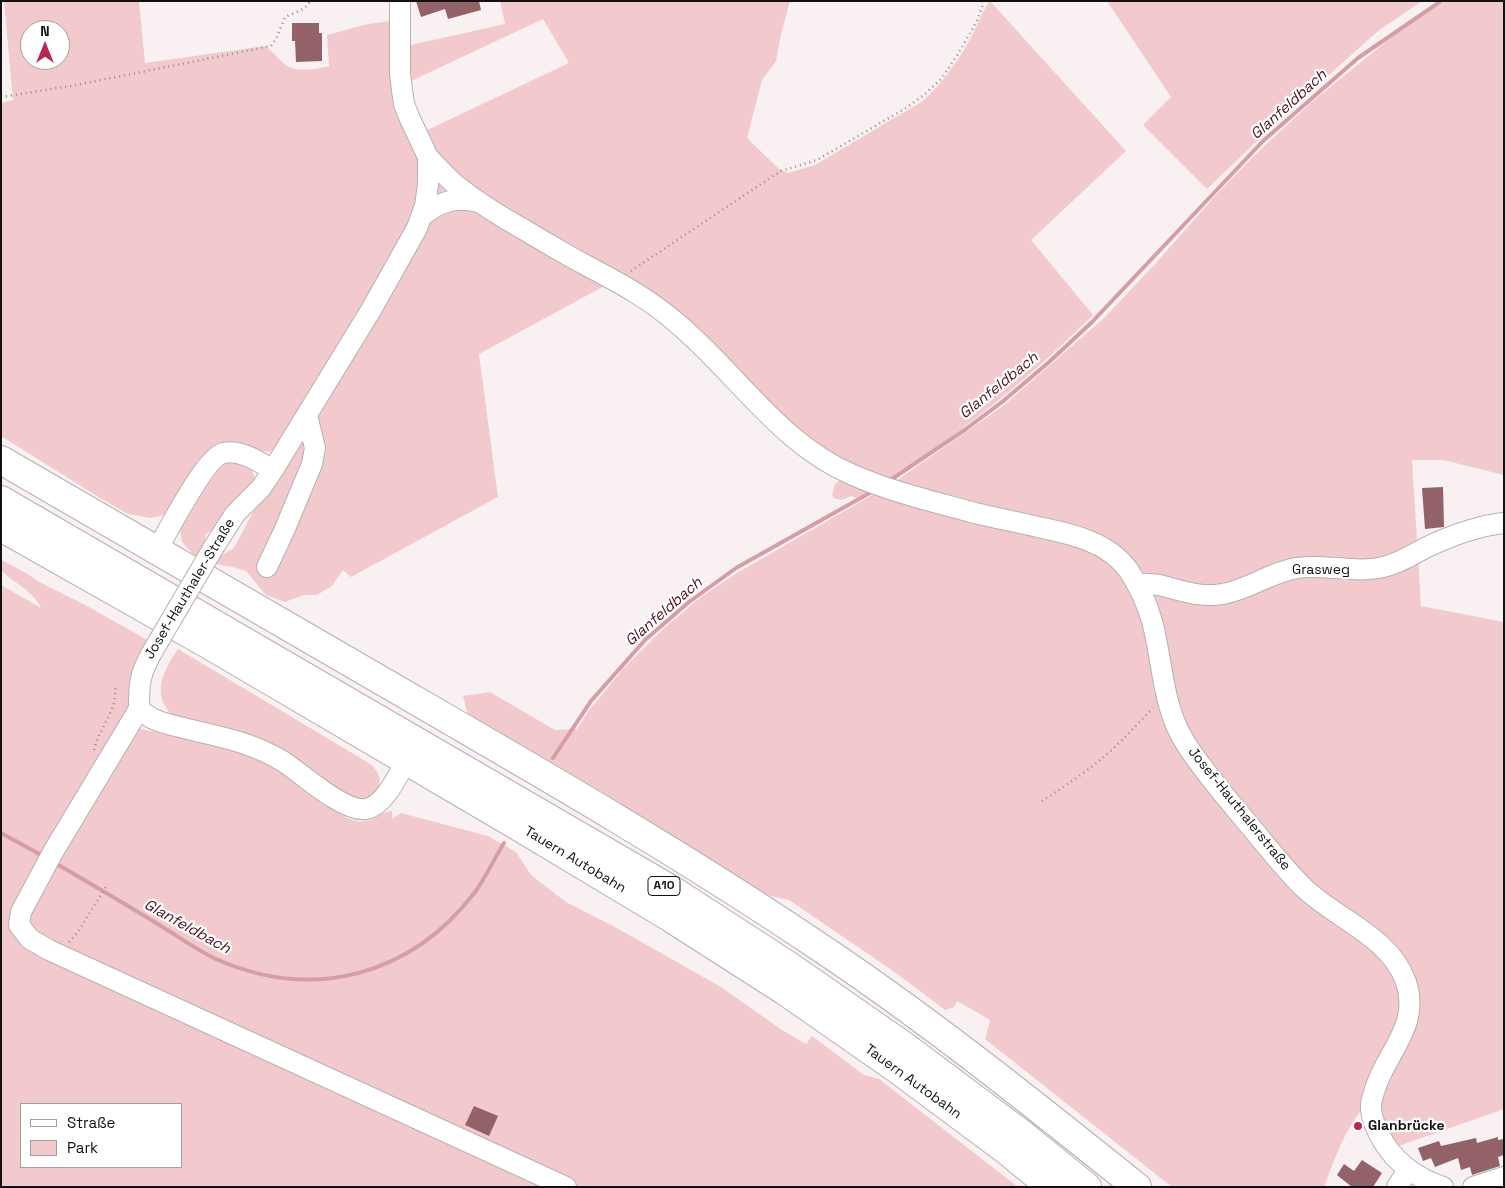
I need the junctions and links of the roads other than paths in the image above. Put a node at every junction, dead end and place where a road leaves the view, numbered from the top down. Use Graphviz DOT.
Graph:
graph roads {
  1 [pos="400,1"];
  2 [pos="428,157"];
  3 [pos="478,202"];
  4 [pos="422,216"];
  5 [pos="307,415"];
  6 [pos="1,460"];
  7 [pos="274,470"];
  8 [pos="1,500"];
  9 [pos="1504,523"];
  10 [pos="1,527"];
  11 [pos="157,550"];
  12 [pos="267,567"];
  13 [pos="1136,583"];
  14 [pos="210,633"];
  15 [pos="139,710"];
  16 [pos="406,761"];
  17 [pos="1408,1170"];
  18 [pos="1504,1178"];
  19 [pos="566,1187"];
  20 [pos="1051,1187"];
  21 [pos="1087,1187"];
  22 [pos="1137,1187"];
  23 [pos="1397,1187"];
  24 [pos="1443,1187"];
  25 [pos="1473,1187"];
  1 -- 2 [label="street, Josef-Hauthaler-Straße"];
  2 -- 3 [label="street, Josef-Hauthalerstraße"];
  2 -- 4 [label="street, Josef-Hauthaler-Straße"];
  3 -- 4 [label="street"];
  3 -- 13 [label="street, Josef-Hauthalerstraße"];
  4 -- 5 [label="street, Josef-Hauthaler-Straße"];
  5 -- 7 [label="street, Josef-Hauthaler-Straße"];
  5 -- 12 [label="street"];
  6 -- 11 [label="highway"];
  7 -- 11 [label="street"];
  7 -- 15 [label="street, Josef-Hauthaler-Straße, bridge"];
  8 -- 14 [label="highway"];
  9 -- 13 [label="street, Grasweg"];
  10 -- 14 [label="highway"];
  11 -- 22 [label="highway"];
  13 -- 17 [label="street, Josef-Hauthalerstraße"];
  14 -- 16 [label="highway, Tauern Autobahn / A10"];
  14 -- 21 [label="highway, A10"];
  15 -- 16 [label="street"];
  15 -- 19 [label="street"];
  16 -- 20 [label="highway, Tauern Autobahn / A10"];
  17 -- 23 [label="street"];
  17 -- 24 [label="street, Josef-Hauthalerstraße"];
  18 -- 25 [label="street"];
}
